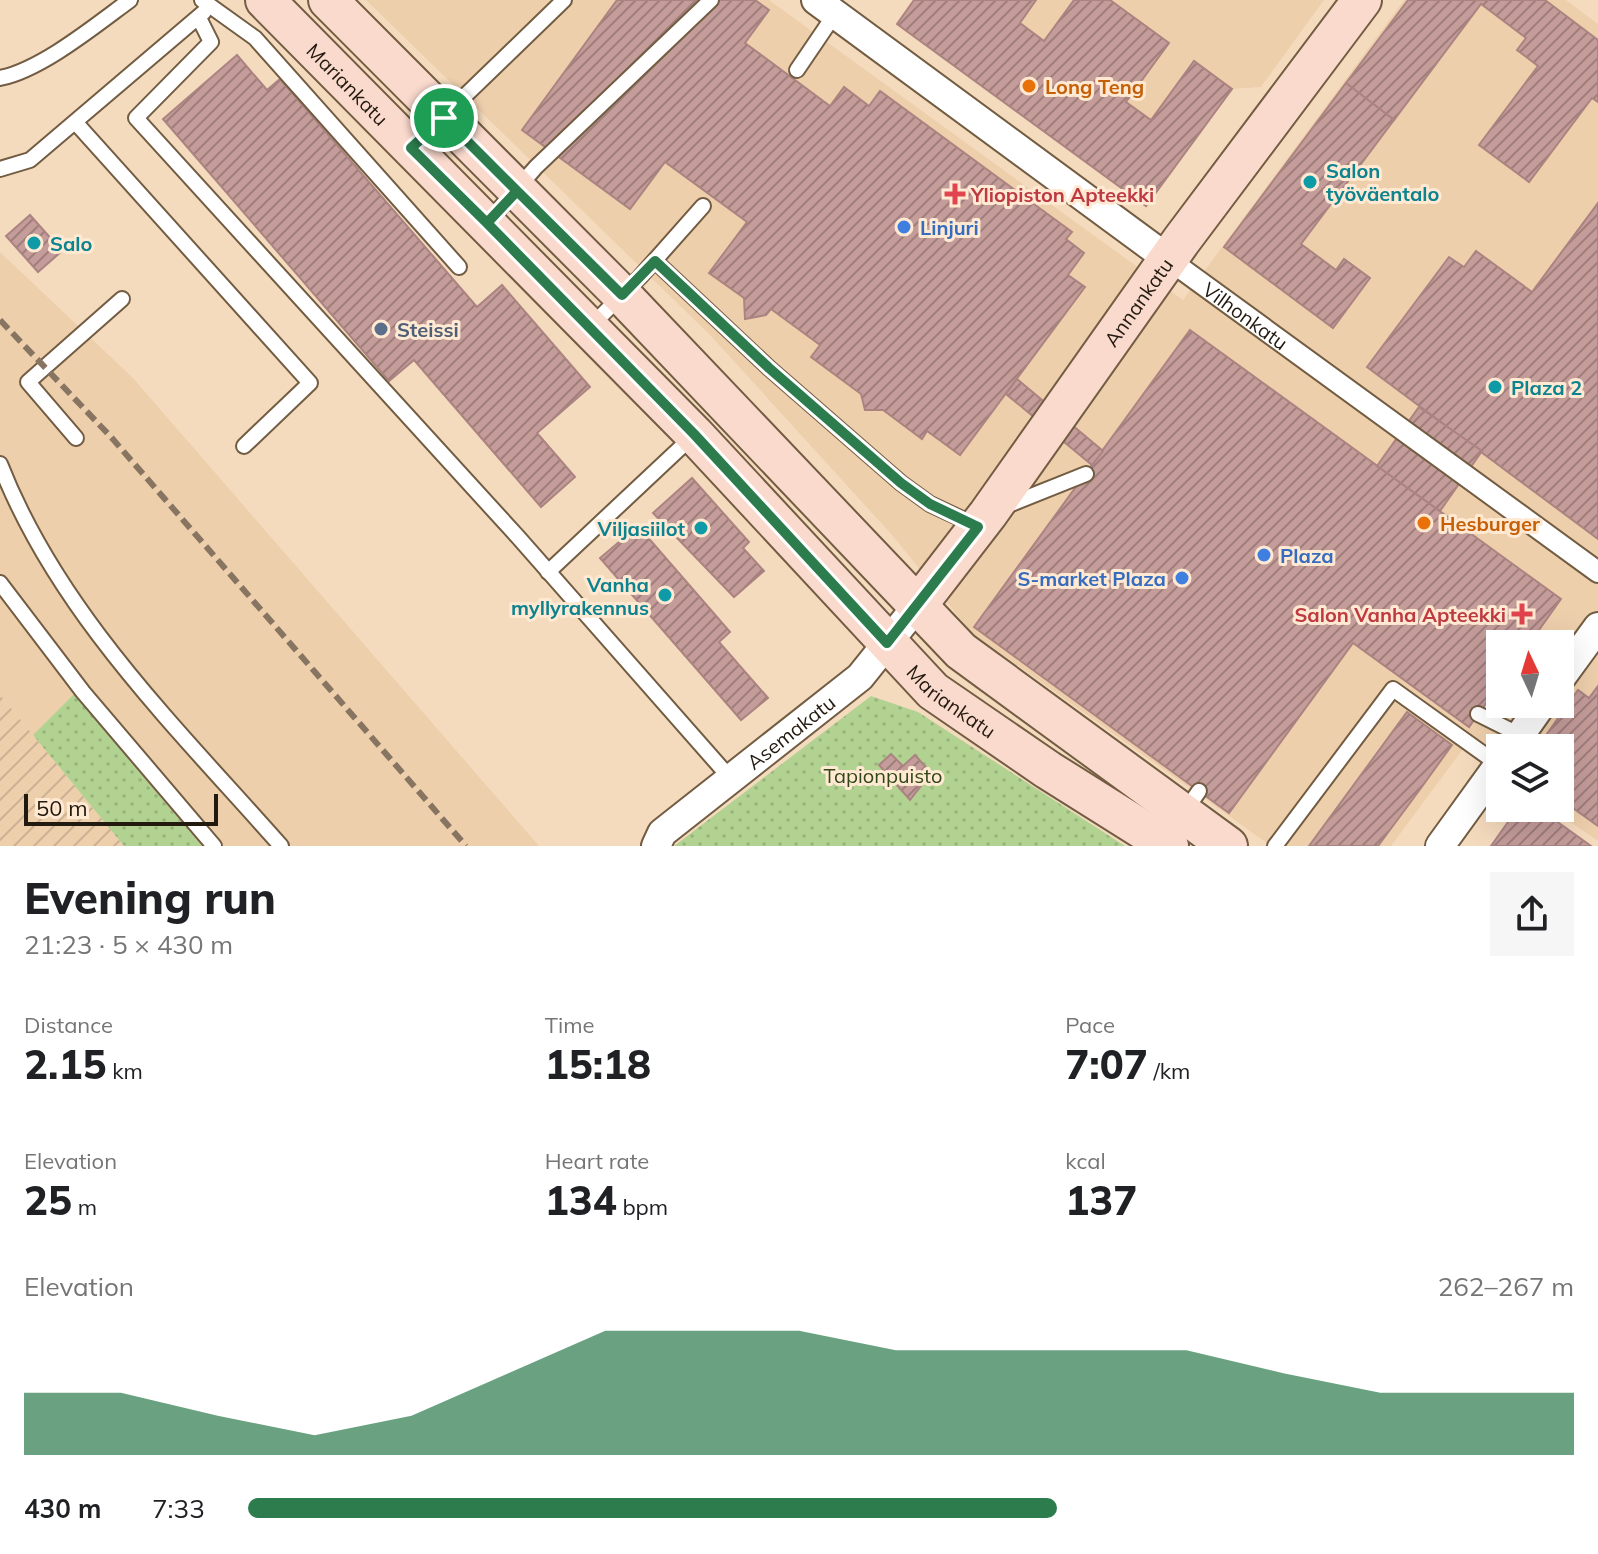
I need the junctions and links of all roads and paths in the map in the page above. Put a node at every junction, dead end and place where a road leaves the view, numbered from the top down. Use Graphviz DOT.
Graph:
graph roads {
  1 [pos="130,0"];
  2 [pos="265,0"];
  3 [pos="328,0"];
  4 [pos="564,0"];
  5 [pos="711,0"];
  6 [pos="1362,0"];
  7 [pos="209,2"];
  8 [pos="832,5"];
  9 [pos="199,18"];
  10 [pos="797,70"];
  11 [pos="0,78"];
  12 [pos="444,118"];
  13 [pos="76,123"];
  14 [pos="411,148"];
  15 [pos="0,169"];
  16 [pos="517,191"];
  17 [pos="703,206"];
  18 [pos="487,223"];
  19 [pos="1168,259"];
  20 [pos="655,261"];
  21 [pos="459,267"];
  22 [pos="622,295"];
  23 [pos="122,299"];
  24 [pos="589,328"];
  25 [pos="76,438"];
  26 [pos="686,442"];
  27 [pos="244,446"];
  28 [pos="0,464"];
  29 [pos="1086,474"];
  30 [pos="983,520"];
  31 [pos="548,572"];
  32 [pos="1598,572"];
  33 [pos="0,583"];
  34 [pos="917,606"];
  35 [pos="1598,627"];
  36 [pos="887,643"];
  37 [pos="1574,660"];
  38 [pos="1478,714"];
  39 [pos="1504,734"];
  40 [pos="1486,754"];
  41 [pos="731,779"];
  42 [pos="1486,783"];
  43 [pos="1184,817"];
  44 [pos="214,846"];
  45 [pos="281,846"];
  46 [pos="656,846"];
  47 [pos="1228,846"];
  48 [pos="1275,846"];
  49 [pos="1440,846"];
  1 -- 11 [label="lane"];
  2 -- 14 [label="main road, Mariankatu"];
  3 -- 12 [label="main road, Mariankatu"];
  4 -- 12 [label="lane"];
  5 -- 16 [label="lane"];
  6 -- 19 [label="main road, Annankatu"];
  7 -- 9 [label="lane"];
  7 -- 21 [label="lane"];
  8 -- 10 [label="lane"];
  8 -- 19 [label="street, Vilhonkatu"];
  9 -- 13 [label="lane"];
  9 -- 31 [label="lane"];
  12 -- 14 [label="lane"];
  12 -- 16 [label="main road, Mariankatu"];
  13 -- 15 [label="lane"];
  13 -- 27 [label="lane"];
  14 -- 18 [label="main road, Mariankatu"];
  16 -- 18 [label="lane"];
  16 -- 22 [label="main road, Mariankatu"];
  17 -- 20 [label="lane"];
  18 -- 24 [label="main road, Mariankatu"];
  19 -- 30 [label="main road, Annankatu"];
  19 -- 32 [label="street, Vilhonkatu"];
  20 -- 22 [label="lane"];
  20 -- 30 [label="lane"];
  22 -- 24 [label="lane"];
  22 -- 34 [label="main road, Mariankatu"];
  23 -- 25 [label="lane"];
  24 -- 26 [label="main road, Mariankatu"];
  26 -- 31 [label="lane"];
  26 -- 36 [label="main road, Mariankatu"];
  28 -- 45 [label="lane"];
  29 -- 30 [label="lane"];
  30 -- 34 [label="main road, Annankatu"];
  31 -- 41 [label="lane"];
  33 -- 44 [label="lane"];
  34 -- 36 [label="street, Asemakatu"];
  34 -- 43 [label="main road, Mariankatu"];
  35 -- 37 [label="street"];
  36 -- 41 [label="street, Asemakatu"];
  36 -- 43 [label="main road, Mariankatu"];
  38 -- 39 [label="lane"];
  40 -- 48 [label="lane"];
  41 -- 46 [label="street, Asemakatu"];
  42 -- 49 [label="street"];
  43 -- 47 [label="main road, Mariankatu"];
}
